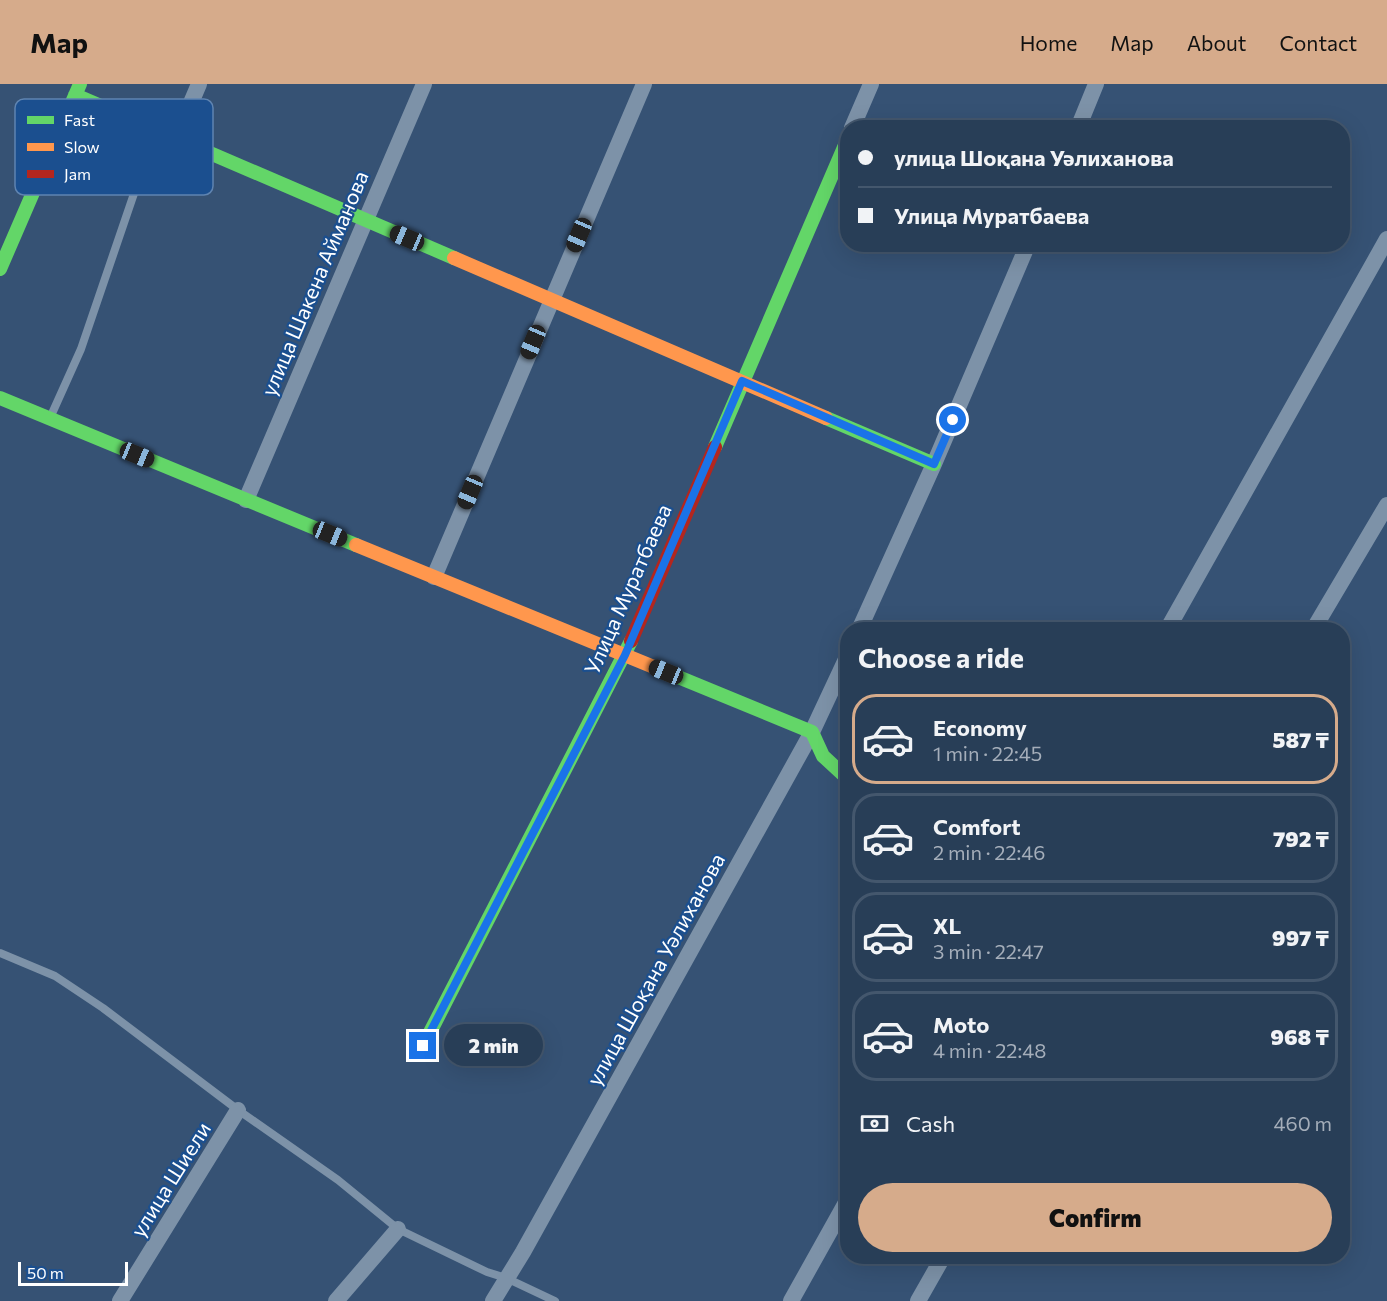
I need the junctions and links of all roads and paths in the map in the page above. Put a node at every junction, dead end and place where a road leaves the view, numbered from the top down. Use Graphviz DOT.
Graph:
graph roads {
  1 [pos="199,84"];
  2 [pos="424,84"];
  3 [pos="644,84"];
  4 [pos="871,84"];
  5 [pos="1096,84"];
  6 [pos="78,90"];
  7 [pos="96,99"];
  8 [pos="193,99"];
  9 [pos="855,120"];
  10 [pos="1081,120"];
  11 [pos="213,154"];
  12 [pos="840,156"];
  13 [pos="29,195"];
  14 [pos="134,195"];
  15 [pos="366,220"];
  16 [pos="1387,239"];
  17 [pos="4,249"];
  18 [pos="1025,252"];
  19 [pos="0,269"];
  20 [pos="551,300"];
  21 [pos="742,381"];
  22 [pos="0,398"];
  23 [pos="50,419"];
  24 [pos="934,464"];
  25 [pos="246,500"];
  26 [pos="1387,505"];
  27 [pos="434,577"];
  28 [pos="863,622"];
  29 [pos="1172,622"];
  30 [pos="1319,622"];
  31 [pos="625,655"];
  32 [pos="840,672"];
  33 [pos="812,732"];
  34 [pos="840,772"];
  35 [pos="0,953"];
  36 [pos="423,1046"];
  37 [pos="238,1110"];
  38 [pos="840,1213"];
  39 [pos="398,1229"];
  40 [pos="939,1264"];
  41 [pos="506,1278"];
  42 [pos="120,1301"];
  43 [pos="336,1301"];
  44 [pos="493,1301"];
  45 [pos="555,1301"];
  46 [pos="791,1301"];
  47 [pos="918,1301"];
  1 -- 8 [label="street"];
  2 -- 15 [label="street, улица Шакена Айманова"];
  3 -- 20 [label="street"];
  4 -- 9 [label="street"];
  5 -- 10 [label="street"];
  6 -- 7 [label="street"];
  11 -- 15 [label="street"];
  12 -- 21 [label="street, Улица Муратбаева"];
  13 -- 17 [label="street"];
  14 -- 23 [label="lane"];
  15 -- 20 [label="street"];
  15 -- 25 [label="street, улица Шакена Айманова"];
  16 -- 29 [label="street"];
  17 -- 19 [label="street"];
  18 -- 24 [label="street"];
  20 -- 21 [label="street"];
  20 -- 27 [label="street"];
  21 -- 24 [label="street"];
  21 -- 31 [label="street, Улица Муратбаева"];
  22 -- 23 [label="street"];
  23 -- 25 [label="street"];
  24 -- 28 [label="street"];
  25 -- 27 [label="street"];
  26 -- 30 [label="street"];
  27 -- 31 [label="street"];
  31 -- 33 [label="street"];
  31 -- 36 [label="street, Улица Муратбаева"];
  32 -- 33 [label="street, улица Шоқана Уәлиханова"];
  33 -- 34 [label="street"];
  33 -- 41 [label="street, улица Шоқана Уәлиханова"];
  35 -- 37 [label="lane"];
  37 -- 39 [label="lane"];
  37 -- 42 [label="street, улица Шиели"];
  38 -- 46 [label="street"];
  39 -- 41 [label="lane"];
  39 -- 43 [label="street"];
  40 -- 47 [label="street"];
  41 -- 44 [label="street, улица Шоқана Уәлиханова"];
  41 -- 45 [label="lane"];
}
